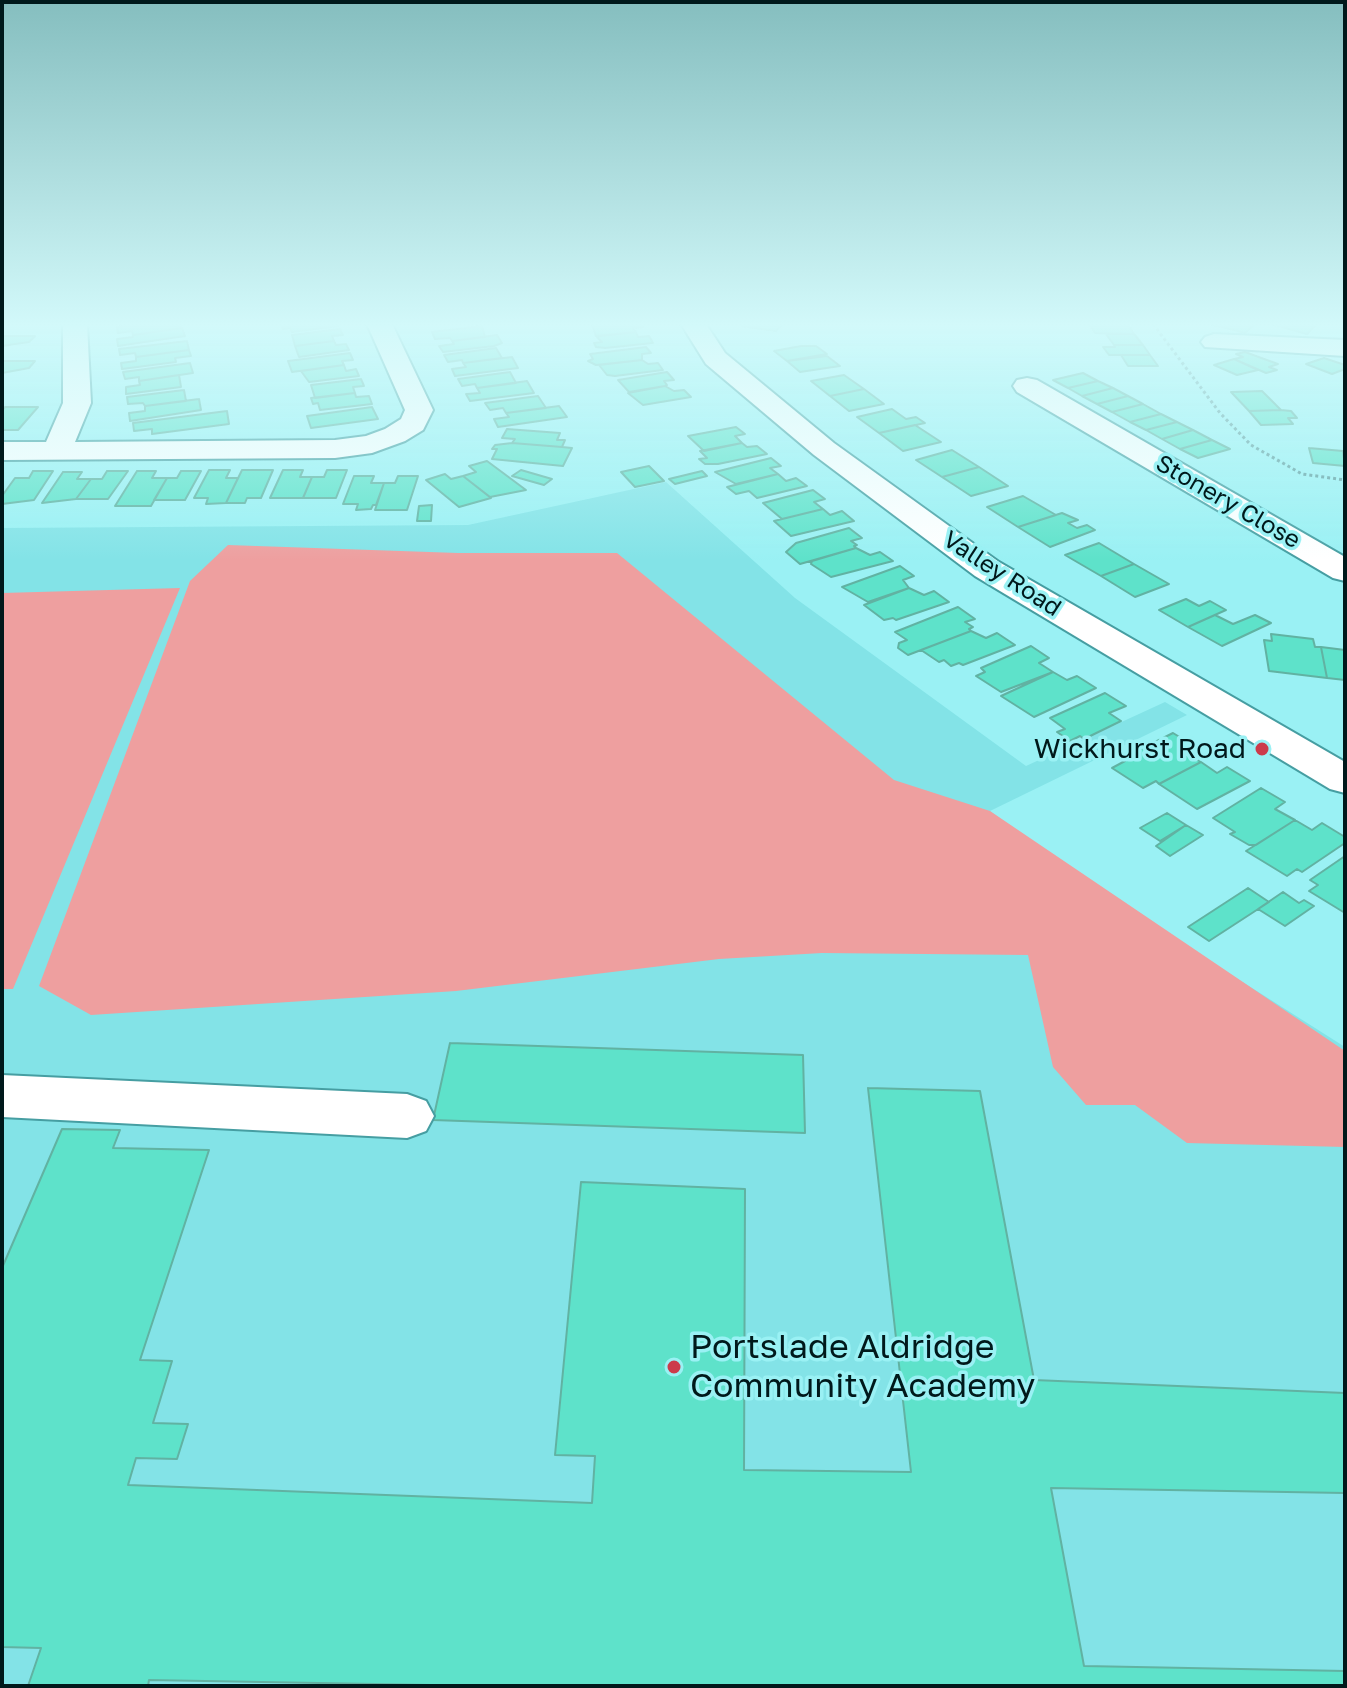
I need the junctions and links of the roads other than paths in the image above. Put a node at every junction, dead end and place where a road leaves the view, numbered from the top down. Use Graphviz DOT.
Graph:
graph roads {
  1 [pos="77,403"];
  2 [pos="416,403"];
  3 [pos="769,403"];
  4 [pos="1056,403"];
  5 [pos="57,450"];
  6 [pos="2,451"];
  7 [pos="1345,571"];
  8 [pos="1345,780"];
  9 [pos="2,1096"];
  10 [pos="407,1116"];
  1 -- 5 [label="street"];
  2 -- 5 [label="street"];
  3 -- 8 [label="street, Valley Road"];
  4 -- 7 [label="street, Stonery Close"];
  5 -- 6 [label="street"];
  9 -- 10 [label="street"];
}
